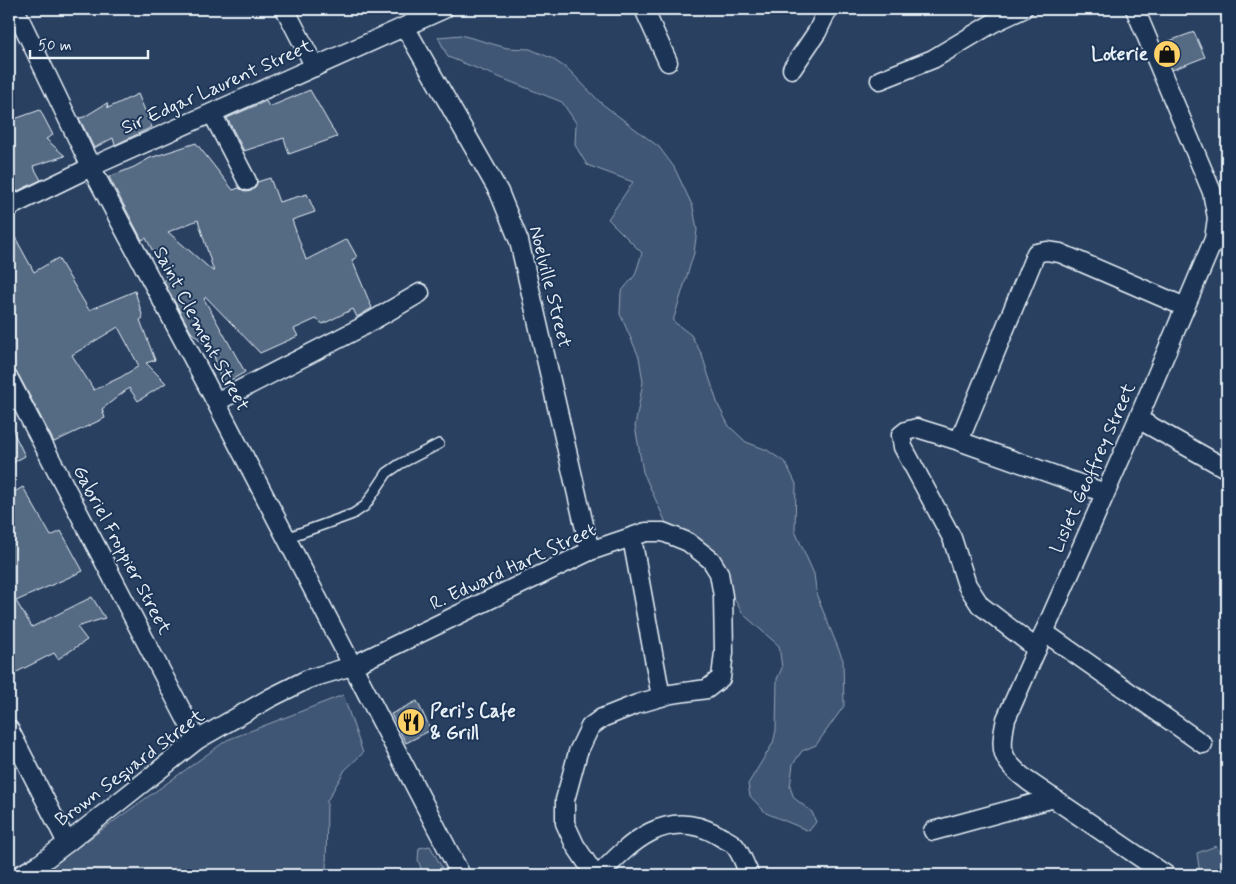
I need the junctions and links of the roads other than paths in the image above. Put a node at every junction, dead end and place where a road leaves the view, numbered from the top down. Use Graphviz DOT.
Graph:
graph roads {
  1 [pos="15,9"];
  2 [pos="285,9"];
  3 [pos="444,9"];
  4 [pos="644,9"];
  5 [pos="828,9"];
  6 [pos="1023,9"];
  7 [pos="1135,9"];
  8 [pos="990,16"];
  9 [pos="405,27"];
  10 [pos="668,62"];
  11 [pos="315,67"];
  12 [pos="792,69"];
  13 [pos="880,80"];
  14 [pos="212,113"];
  15 [pos="91,167"];
  16 [pos="247,181"];
  17 [pos="9,207"];
  18 [pos="420,294"];
  19 [pos="1186,307"];
  20 [pos="11,389"];
  21 [pos="216,402"];
  22 [pos="1138,419"];
  23 [pos="959,441"];
  24 [pos="439,444"];
  25 [pos="1227,469"];
  26 [pos="1105,493"];
  27 [pos="286,538"];
  28 [pos="632,538"];
  29 [pos="590,551"];
  30 [pos="1044,632"];
  31 [pos="1037,649"];
  32 [pos="352,666"];
  33 [pos="661,697"];
  34 [pos="9,729"];
  35 [pos="197,740"];
  36 [pos="1203,744"];
  37 [pos="1054,798"];
  38 [pos="933,830"];
  39 [pos="67,843"];
  40 [pos="20,875"];
  41 [pos="461,875"];
  42 [pos="597,875"];
  43 [pos="748,875"];
  44 [pos="1166,875"];
  1 -- 15 [label="street, Saint Clement Street"];
  2 -- 11 [label="street"];
  3 -- 9 [label="street, Sir Edgar Laurent Street"];
  4 -- 10 [label="street"];
  5 -- 12 [label="street"];
  6 -- 8 [label="street"];
  7 -- 19 [label="street, Lislet Geoffrey Street"];
  8 -- 13 [label="street"];
  9 -- 11 [label="street, Sir Edgar Laurent Street"];
  9 -- 29 [label="street, Noelville Street"];
  11 -- 14 [label="street, Sir Edgar Laurent Street"];
  14 -- 15 [label="street, Sir Edgar Laurent Street"];
  14 -- 16 [label="street"];
  15 -- 17 [label="street, Sir Edgar Laurent Street"];
  15 -- 21 [label="street, Saint Clement Street"];
  18 -- 21 [label="street"];
  19 -- 22 [label="street, Lislet Geoffrey Street"];
  19 -- 23 [label="street"];
  20 -- 35 [label="street, Gabriel Froppier Street"];
  21 -- 27 [label="street, Saint Clement Street"];
  22 -- 25 [label="street"];
  22 -- 26 [label="street, Lislet Geoffrey Street"];
  23 -- 26 [label="street"];
  23 -- 31 [label="street"];
  24 -- 27 [label="lane"];
  26 -- 30 [label="street, Lislet Geoffrey Street"];
  27 -- 32 [label="street, Saint Clement Street"];
  28 -- 29 [label="street, R. Edward Hart Street"];
  28 -- 33 [label="street"];
  28 -- 33 [label="street, R. Edward Hart Street"];
  29 -- 32 [label="street, R. Edward Hart Street"];
  30 -- 31 [label="street, Lislet Geoffrey Street"];
  30 -- 36 [label="street"];
  31 -- 37 [label="street, Lislet Geoffrey Street"];
  32 -- 35 [label="street, Brown Sequard Street"];
  32 -- 41 [label="street, Saint Clement Street"];
  33 -- 42 [label="street"];
  34 -- 39 [label="street"];
  35 -- 39 [label="street, Brown Sequard Street"];
  37 -- 38 [label="street"];
  37 -- 44 [label="street, Lislet Geoffrey Street"];
  39 -- 40 [label="street, Brown Sequard Street"];
  42 -- 43 [label="street"];
}
